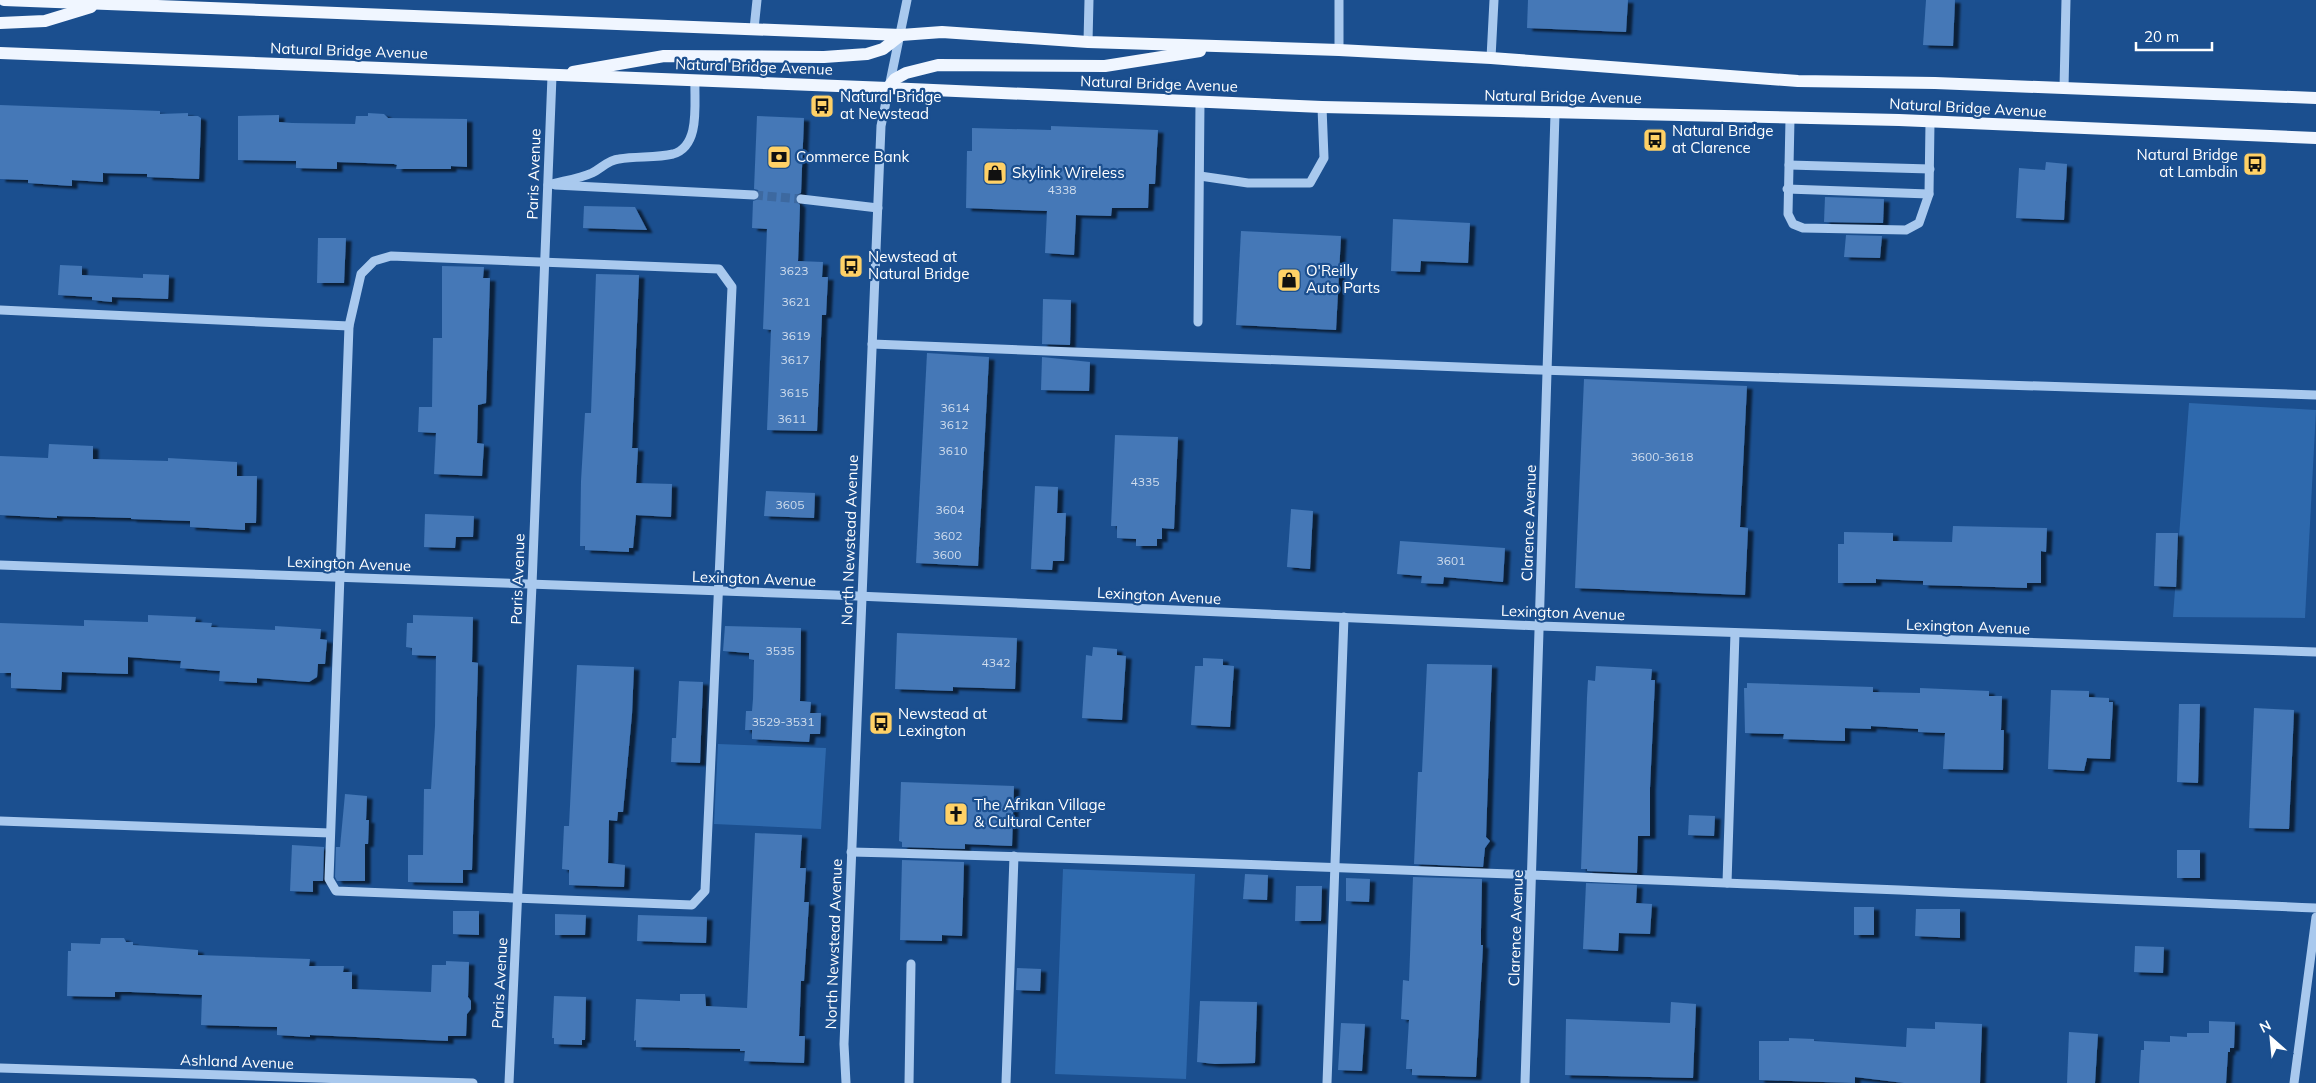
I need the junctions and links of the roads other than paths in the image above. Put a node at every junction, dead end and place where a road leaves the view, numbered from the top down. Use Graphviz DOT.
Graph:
graph roads {
  1 [pos="4,0"];
  2 [pos="758,0"];
  3 [pos="907,0"];
  4 [pos="1089,0"];
  5 [pos="1339,0"];
  6 [pos="1494,0"];
  7 [pos="2066,0"];
  8 [pos="86,2"];
  9 [pos="100,4"];
  10 [pos="0,23"];
  11 [pos="754,29"];
  12 [pos="901,35"];
  13 [pos="1088,42"];
  14 [pos="1225,47"];
  15 [pos="1339,50"];
  16 [pos="0,54"];
  17 [pos="1491,58"];
  18 [pos="552,76"];
  19 [pos="695,81"];
  20 [pos="888,88"];
  21 [pos="2064,88"];
  22 [pos="2316,98"];
  23 [pos="1200,102"];
  24 [pos="1322,107"];
  25 [pos="1555,114"];
  26 [pos="1790,119"];
  27 [pos="1930,122"];
  28 [pos="2316,138"];
  29 [pos="1789,165"];
  30 [pos="1930,168"];
  31 [pos="1200,176"];
  32 [pos="548,185"];
  33 [pos="1787,190"];
  34 [pos="1929,194"];
  35 [pos="754,195"];
  36 [pos="801,199"];
  37 [pos="878,208"];
  38 [pos="545,263"];
  39 [pos="0,310"];
  40 [pos="1198,322"];
  41 [pos="349,326"];
  42 [pos="872,344"];
  43 [pos="1548,370"];
  44 [pos="2316,395"];
  45 [pos="0,566"];
  46 [pos="341,578"];
  47 [pos="532,585"];
  48 [pos="720,591"];
  49 [pos="862,597"];
  50 [pos="1344,618"];
  51 [pos="1540,626"];
  52 [pos="1735,633"];
  53 [pos="2316,652"];
  54 [pos="0,822"];
  55 [pos="330,833"];
  56 [pos="852,852"];
  57 [pos="1014,856"];
  58 [pos="1335,867"];
  59 [pos="1532,874"];
  60 [pos="1727,883"];
  61 [pos="518,898"];
  62 [pos="2316,908"];
  63 [pos="2316,917"];
  64 [pos="910,964"];
  65 [pos="0,1068"];
  66 [pos="473,1083"];
  67 [pos="509,1083"];
  68 [pos="846,1083"];
  69 [pos="909,1083"];
  70 [pos="1006,1083"];
  71 [pos="1327,1083"];
  72 [pos="1525,1083"];
  73 [pos="2294,1083"];
  1 -- 8 [label="main road, Natural Bridge Avenue"];
  2 -- 11 [label="street"];
  3 -- 12 [label="street, North Newstead Avenue"];
  4 -- 13 [label="street"];
  5 -- 15 [label="street"];
  6 -- 17 [label="street"];
  7 -- 21 [label="street"];
  8 -- 9 [label="main road, Natural Bridge Avenue"];
  9 -- 10 [label="main road"];
  9 -- 11 [label="main road, Natural Bridge Avenue"];
  11 -- 12 [label="main road, Natural Bridge Avenue"];
  12 -- 13 [label="main road, Natural Bridge Avenue"];
  12 -- 18 [label="main road"];
  12 -- 20 [label="street, North Newstead Avenue"];
  13 -- 14 [label="main road, Natural Bridge Avenue"];
  14 -- 15 [label="main road, Natural Bridge Avenue"];
  14 -- 20 [label="main road"];
  15 -- 17 [label="main road, Natural Bridge Avenue"];
  16 -- 18 [label="main road, Natural Bridge Avenue"];
  17 -- 21 [label="main road, Natural Bridge Avenue"];
  18 -- 19 [label="main road, Natural Bridge Avenue"];
  18 -- 32 [label="street, Paris Avenue"];
  19 -- 20 [label="main road, Natural Bridge Avenue"];
  19 -- 32 [label="street"];
  20 -- 23 [label="main road, Natural Bridge Avenue"];
  20 -- 37 [label="street, North Newstead Avenue"];
  21 -- 22 [label="main road, Natural Bridge Avenue"];
  23 -- 24 [label="main road, Natural Bridge Avenue"];
  23 -- 31 [label="street"];
  24 -- 25 [label="main road, Natural Bridge Avenue"];
  24 -- 31 [label="street"];
  25 -- 26 [label="main road, Natural Bridge Avenue"];
  25 -- 43 [label="street, Clarence Avenue"];
  26 -- 27 [label="main road, Natural Bridge Avenue"];
  26 -- 29 [label="street"];
  27 -- 28 [label="main road, Natural Bridge Avenue"];
  27 -- 30 [label="street"];
  29 -- 30 [label="street"];
  29 -- 33 [label="street"];
  30 -- 34 [label="street"];
  31 -- 40 [label="street"];
  32 -- 35 [label="street"];
  32 -- 38 [label="street, Paris Avenue"];
  33 -- 34 [label="street"];
  33 -- 34 [label="street"];
  36 -- 37 [label="street"];
  37 -- 42 [label="street, North Newstead Avenue"];
  38 -- 41 [label="street"];
  38 -- 47 [label="street, Paris Avenue"];
  38 -- 48 [label="street"];
  39 -- 41 [label="street"];
  41 -- 46 [label="street"];
  42 -- 43 [label="street"];
  42 -- 49 [label="street, North Newstead Avenue"];
  43 -- 44 [label="street"];
  43 -- 51 [label="street, Clarence Avenue"];
  45 -- 46 [label="street, Lexington Avenue"];
  46 -- 47 [label="street, Lexington Avenue"];
  46 -- 55 [label="street"];
  47 -- 48 [label="street, Lexington Avenue"];
  47 -- 61 [label="street, Paris Avenue"];
  48 -- 49 [label="street, Lexington Avenue"];
  48 -- 61 [label="street"];
  49 -- 50 [label="street, Lexington Avenue"];
  49 -- 56 [label="street, North Newstead Avenue"];
  50 -- 51 [label="street, Lexington Avenue"];
  50 -- 58 [label="street"];
  51 -- 52 [label="street, Lexington Avenue"];
  51 -- 59 [label="street, Clarence Avenue"];
  52 -- 53 [label="street, Lexington Avenue"];
  52 -- 60 [label="street"];
  54 -- 55 [label="street"];
  55 -- 61 [label="street"];
  56 -- 57 [label="street"];
  56 -- 68 [label="street, North Newstead Avenue"];
  57 -- 58 [label="street"];
  57 -- 70 [label="street"];
  58 -- 59 [label="street"];
  58 -- 71 [label="street"];
  59 -- 60 [label="street"];
  59 -- 72 [label="street, Clarence Avenue"];
  60 -- 62 [label="street"];
  61 -- 67 [label="street, Paris Avenue"];
  63 -- 73 [label="street"];
  64 -- 69 [label="street"];
  65 -- 66 [label="street, Ashland Avenue"];
}
